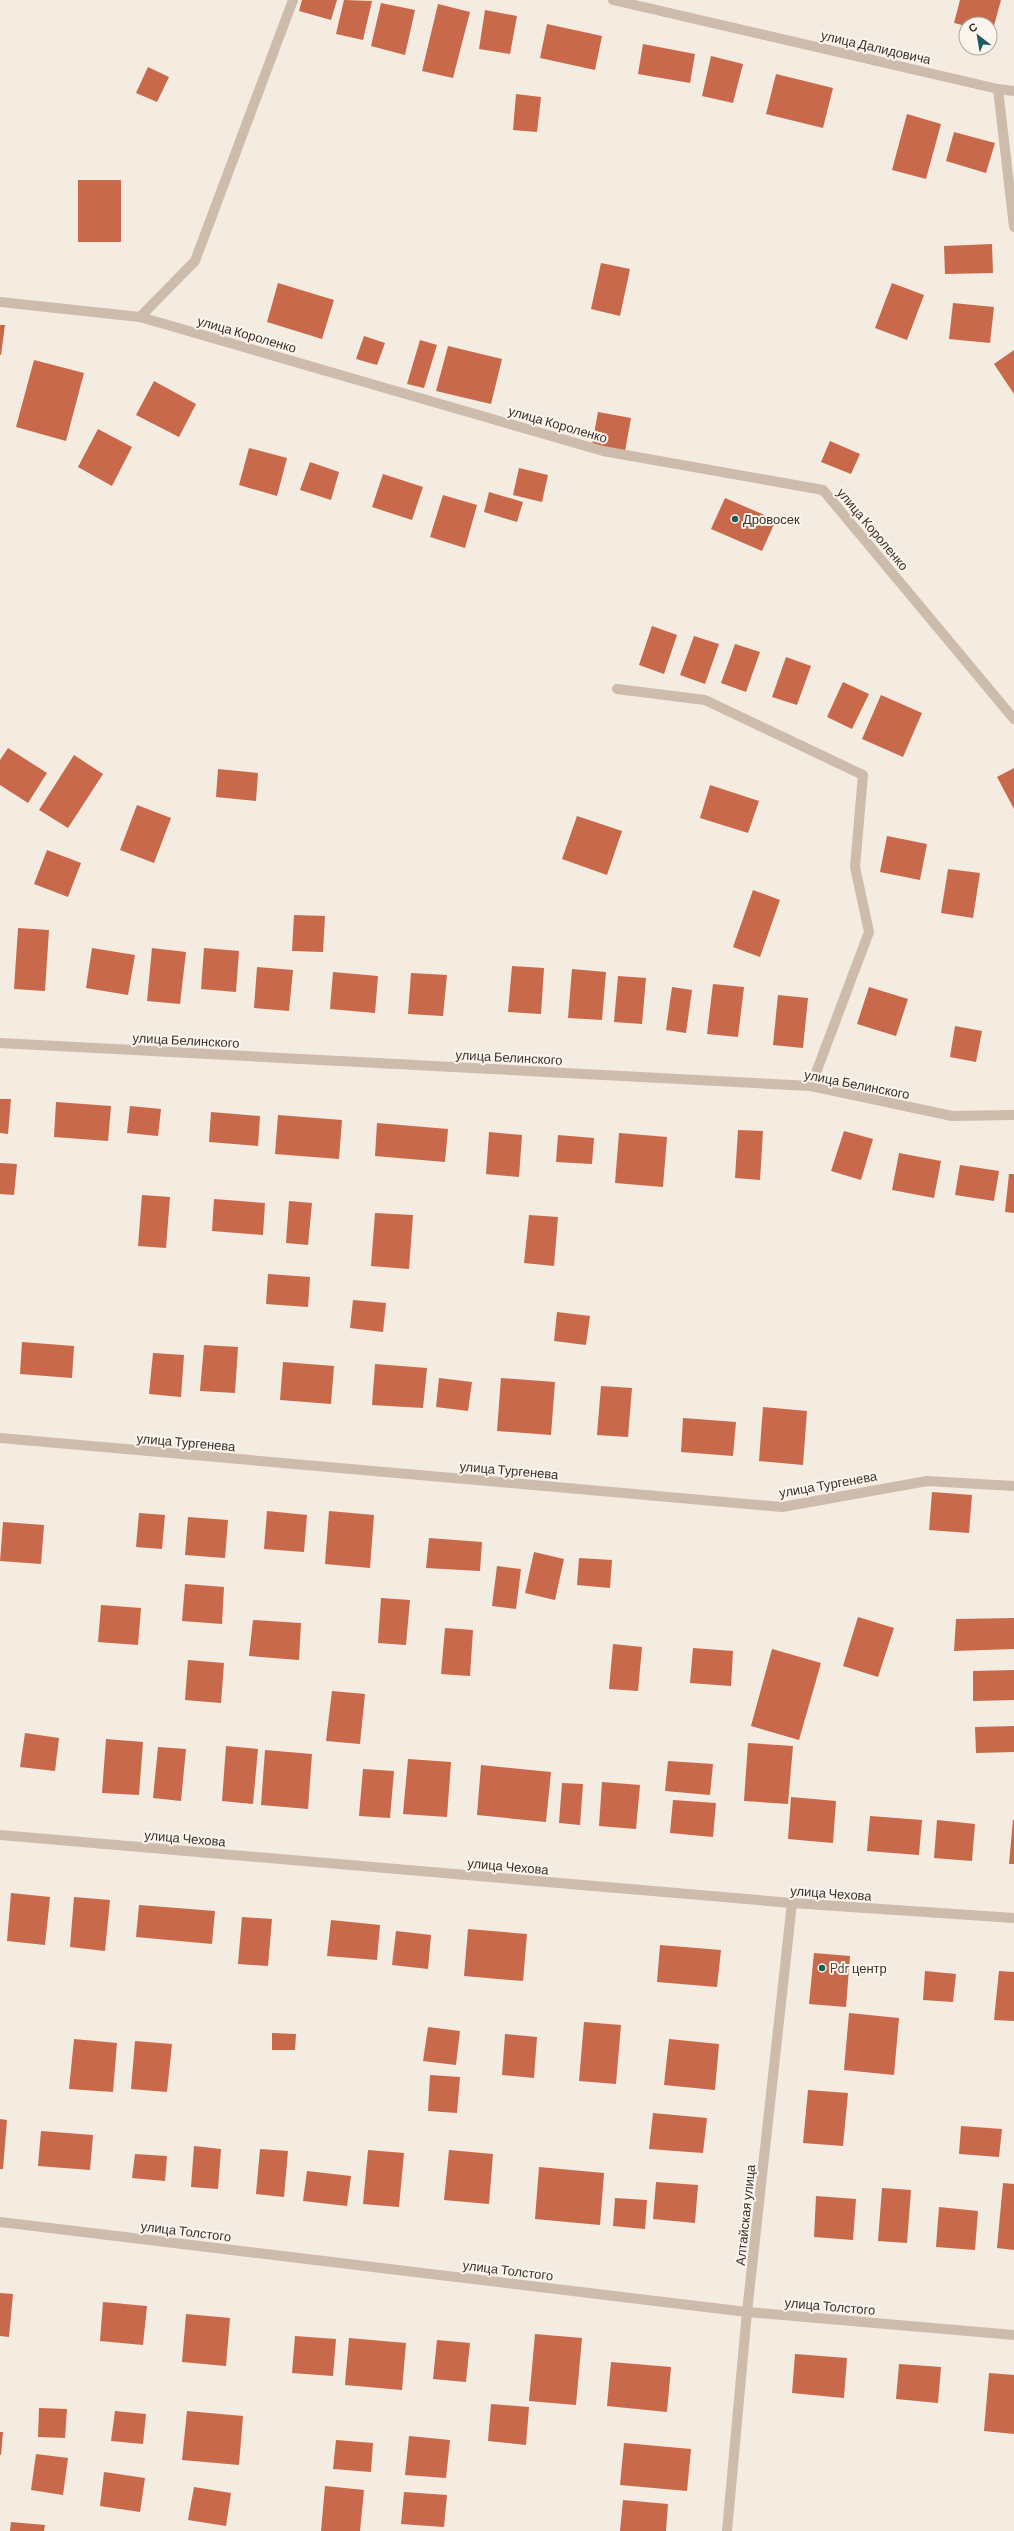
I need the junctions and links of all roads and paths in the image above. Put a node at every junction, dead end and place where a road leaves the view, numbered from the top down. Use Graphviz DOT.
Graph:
graph roads {
  1 [pos="293,0"];
  2 [pos="613,0"];
  3 [pos="998,89"];
  4 [pos="1014,91"];
  5 [pos="1014,227"];
  6 [pos="0,302"];
  7 [pos="140,316"];
  8 [pos="617,689"];
  9 [pos="1014,719"];
  10 [pos="0,1043"];
  11 [pos="811,1086"];
  12 [pos="1014,1115"];
  13 [pos="0,1438"];
  14 [pos="1014,1486"];
  15 [pos="0,1835"];
  16 [pos="792,1903"];
  17 [pos="1014,1918"];
  18 [pos="0,2222"];
  19 [pos="747,2312"];
  20 [pos="1014,2335"];
  21 [pos="728,2531"];
  1 -- 7 [label="street"];
  2 -- 3 [label="street, улица Далидовича"];
  3 -- 4 [label="street, улица Далидовича"];
  3 -- 5 [label="street"];
  6 -- 7 [label="street, улица Короленко"];
  7 -- 9 [label="street, улица Короленко"];
  8 -- 11 [label="street"];
  10 -- 11 [label="street, улица Белинского"];
  11 -- 12 [label="street, улица Белинского"];
  13 -- 14 [label="street, улица Тургенева"];
  15 -- 16 [label="street, улица Чехова"];
  16 -- 17 [label="street, улица Чехова"];
  16 -- 19 [label="street, Алтайская улица"];
  18 -- 19 [label="street, улица Толстого"];
  19 -- 20 [label="street, улица Толстого"];
  19 -- 21 [label="street, Алтайская улица"];
}
